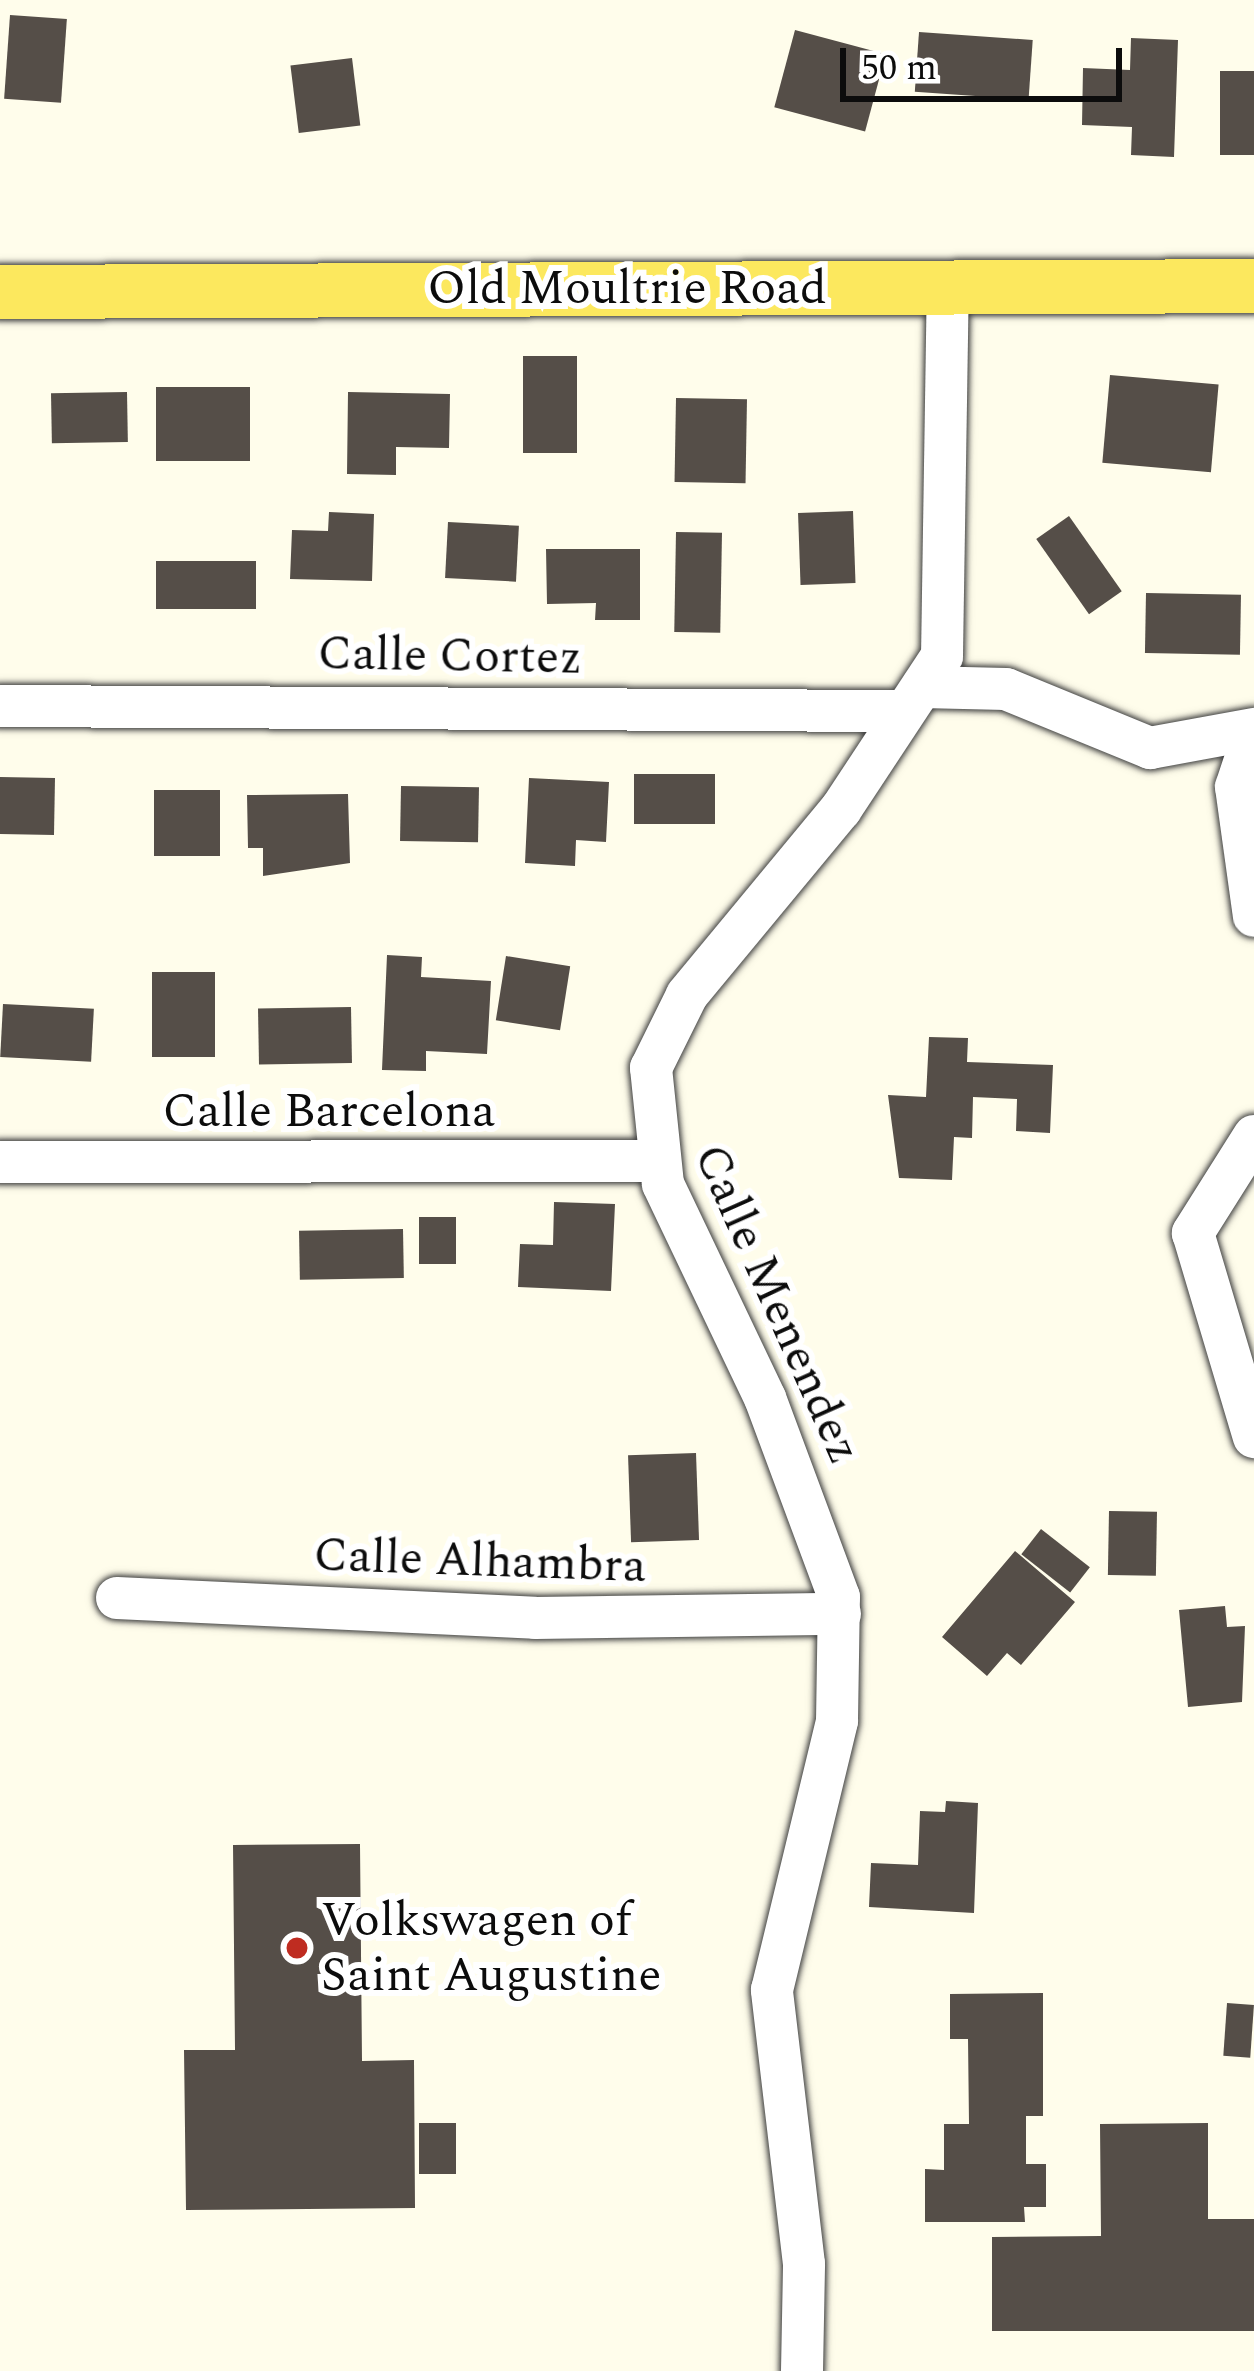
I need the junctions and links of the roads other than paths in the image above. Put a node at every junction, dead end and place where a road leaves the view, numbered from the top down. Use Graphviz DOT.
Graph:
graph roads {
  1 [pos="1254,286"];
  2 [pos="947,288"];
  3 [pos="0,292"];
  4 [pos="910,699"];
  5 [pos="0,706"];
  6 [pos="1254,731"];
  7 [pos="1254,916"];
  8 [pos="1254,1136"];
  9 [pos="657,1161"];
  10 [pos="0,1162"];
  11 [pos="1254,1437"];
  12 [pos="117,1598"];
  13 [pos="840,1614"];
  14 [pos="802,2371"];
  1 -- 2 [label="main road, Old Moultrie Road"];
  2 -- 3 [label="main road, Old Moultrie Road"];
  2 -- 4 [label="street, Calle Menendez"];
  4 -- 5 [label="street, Calle Cortez"];
  4 -- 6 [label="street, Calle Cortez"];
  4 -- 9 [label="street, Calle Menendez"];
  6 -- 7 [label="street"];
  8 -- 11 [label="street"];
  9 -- 10 [label="street, Calle Barcelona"];
  9 -- 13 [label="street, Calle Menendez"];
  12 -- 13 [label="street, Calle Alhambra"];
  13 -- 14 [label="street, Calle Menendez"];
}
